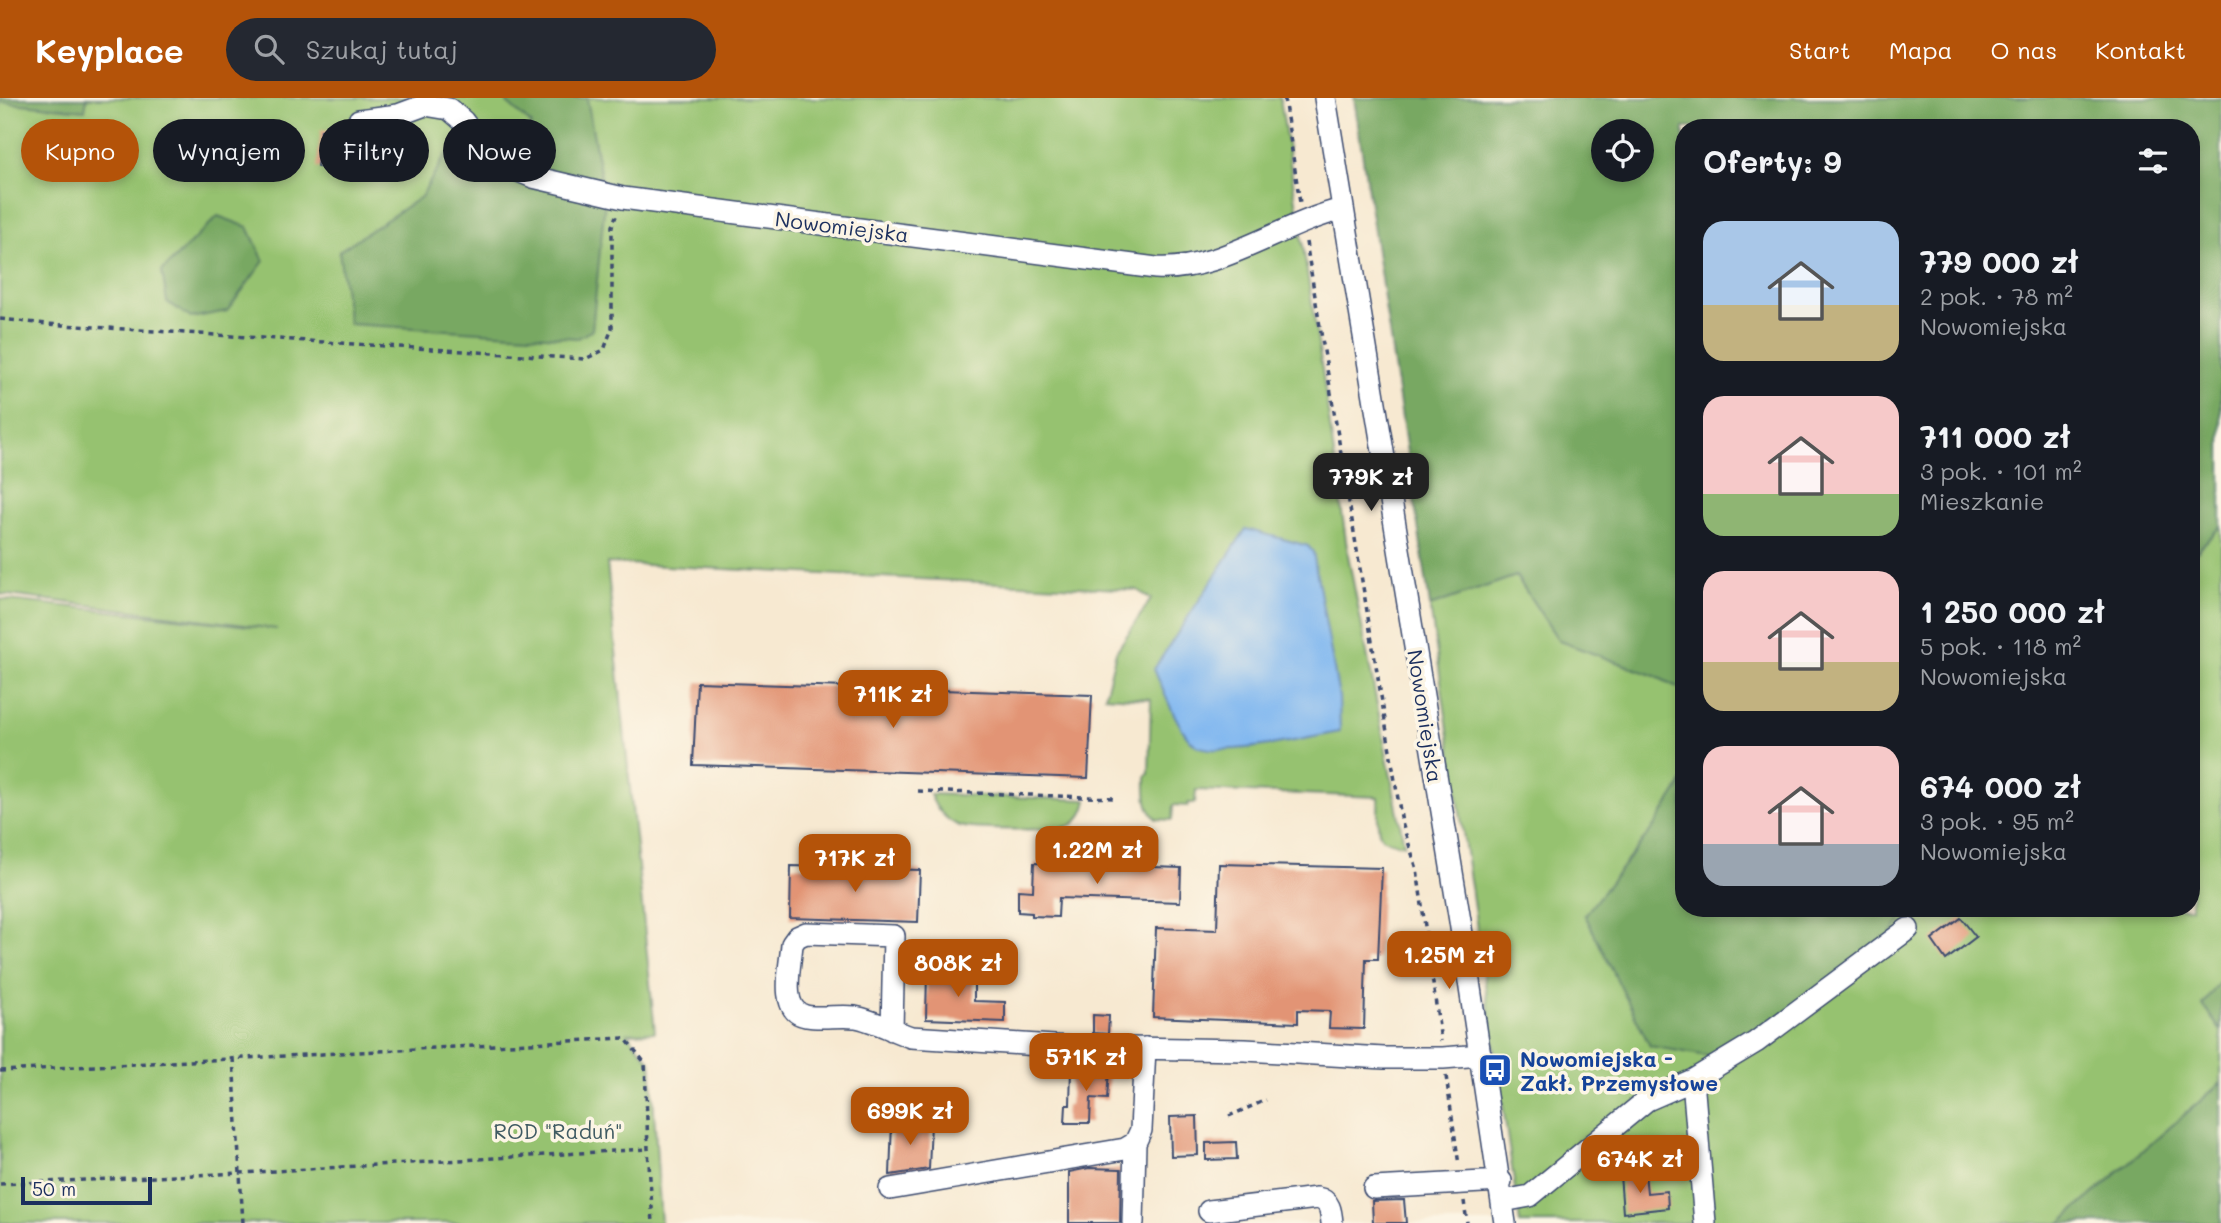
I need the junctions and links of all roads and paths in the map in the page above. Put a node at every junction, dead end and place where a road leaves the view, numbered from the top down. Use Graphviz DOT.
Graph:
graph roads {
  1 [pos="1284,98"];
  2 [pos="1325,98"];
  3 [pos="367,119"];
  4 [pos="623,198"];
  5 [pos="1343,209"];
  6 [pos="1303,221"];
  7 [pos="0,319"];
  8 [pos="918,791"];
  9 [pos="1114,798"];
  10 [pos="1908,929"];
  11 [pos="892,1030"];
  12 [pos="1145,1048"];
  13 [pos="1481,1055"];
  14 [pos="233,1058"];
  15 [pos="1444,1058"];
  16 [pos="0,1071"];
  17 [pos="1693,1080"];
  18 [pos="1266,1100"];
  19 [pos="1229,1116"];
  20 [pos="1135,1143"];
  21 [pos="648,1149"];
  22 [pos="240,1173"];
  23 [pos="1462,1183"];
  24 [pos="0,1184"];
  25 [pos="1374,1188"];
  26 [pos="890,1189"];
  27 [pos="1502,1191"];
  28 [pos="1209,1211"];
  29 [pos="243,1223"];
  30 [pos="653,1223"];
  31 [pos="1133,1223"];
  32 [pos="1332,1223"];
  33 [pos="1467,1223"];
  34 [pos="1505,1223"];
  35 [pos="1705,1223"];
  1 -- 6 [label="path"];
  2 -- 5 [label="street, Nowomiejska"];
  3 -- 4 [label="street, Nowomiejska"];
  4 -- 6 [label="street, Nowomiejska"];
  4 -- 7 [label="path"];
  5 -- 6 [label="street, Nowomiejska"];
  5 -- 13 [label="street, Nowomiejska"];
  6 -- 15 [label="path"];
  8 -- 9 [label="path"];
  10 -- 17 [label="street"];
  11 -- 11 [label="street"];
  11 -- 12 [label="street"];
  12 -- 15 [label="street"];
  12 -- 20 [label="street"];
  13 -- 15 [label="street"];
  13 -- 27 [label="street, Nowomiejska"];
  14 -- 16 [label="path"];
  14 -- 21 [label="path"];
  14 -- 22 [label="path"];
  15 -- 23 [label="path"];
  17 -- 27 [label="street"];
  17 -- 35 [label="street"];
  18 -- 19 [label="path"];
  20 -- 26 [label="street"];
  20 -- 31 [label="street"];
  21 -- 22 [label="path"];
  21 -- 30 [label="path"];
  22 -- 24 [label="path"];
  22 -- 29 [label="path"];
  23 -- 25 [label="street"];
  23 -- 27 [label="street"];
  23 -- 33 [label="path"];
  27 -- 34 [label="street, Nowomiejska"];
  28 -- 32 [label="street"];
}
